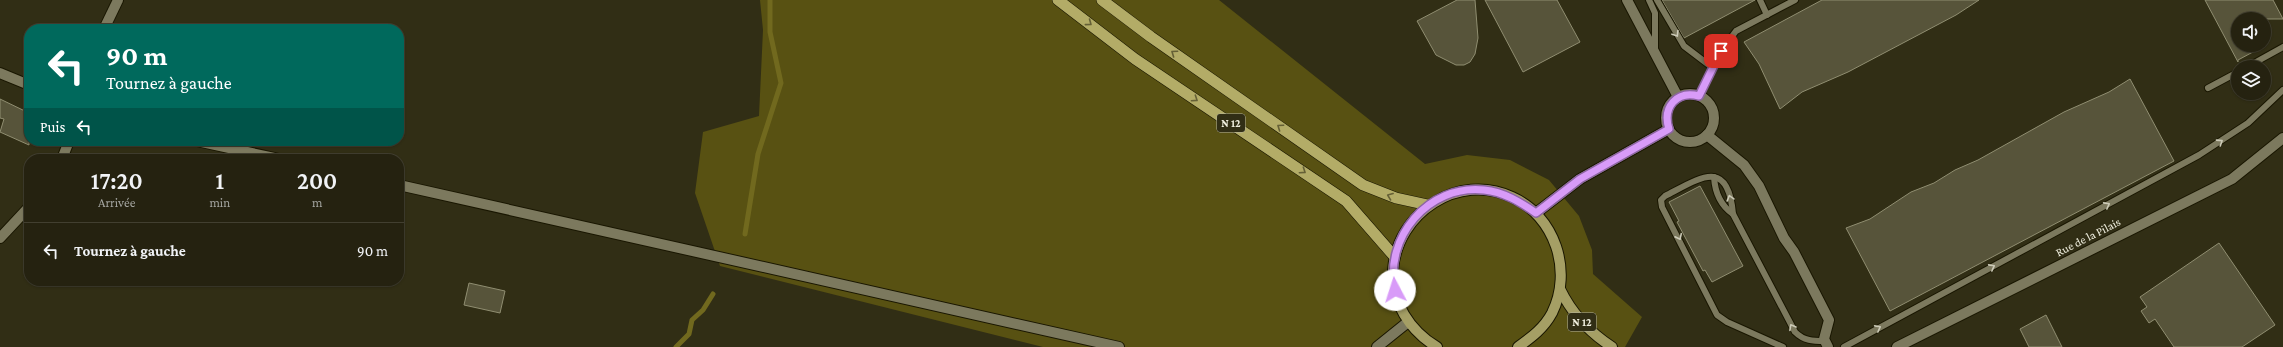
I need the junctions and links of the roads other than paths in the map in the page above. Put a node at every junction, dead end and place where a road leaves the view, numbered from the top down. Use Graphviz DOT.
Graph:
graph roads {
  1 [pos="118,0"];
  2 [pos="1058,0"];
  3 [pos="1102,0"];
  4 [pos="1627,0"];
  5 [pos="1649,0"];
  6 [pos="1657,0"];
  7 [pos="1760,0"];
  8 [pos="1795,0"];
  9 [pos="1766,15"];
  10 [pos="106,24"];
  11 [pos="2283,47"];
  12 [pos="1655,54"];
  13 [pos="2260,60"];
  14 [pos="1712,68"];
  15 [pos="0,73"];
  16 [pos="2231,76"];
  17 [pos="24,83"];
  18 [pos="2208,88"];
  19 [pos="2283,90"];
  20 [pos="1699,96"];
  21 [pos="1678,98"];
  22 [pos="1669,129"];
  23 [pos="1707,135"];
  24 [pos="2283,138"];
  25 [pos="220,146"];
  26 [pos="256,154"];
  27 [pos="1714,177"];
  28 [pos="404,186"];
  29 [pos="1428,205"];
  30 [pos="24,212"];
  31 [pos="1536,213"];
  32 [pos="1733,214"];
  33 [pos="0,238"];
  34 [pos="1394,256"];
  35 [pos="1560,289"];
  36 [pos="1408,322"];
  37 [pos="1825,345"];
  38 [pos="1119,347"];
  39 [pos="1378,347"];
  40 [pos="1437,347"];
  41 [pos="1518,347"];
  42 [pos="1612,347"];
  43 [pos="1784,347"];
  44 [pos="1844,347"];
  45 [pos="1897,347"];
  1 -- 10 [label="street"];
  2 -- 34 [label="highway, N 12, one-way"];
  29 -- 3 [label="highway, N 12, one-way"];
  4 -- 12 [label="street"];
  5 -- 12 [label="lane"];
  6 -- 14 [label="lane, one-way"];
  7 -- 9 [label="lane"];
  8 -- 9 [label="lane"];
  9 -- 14 [label="lane"];
  11 -- 13 [label="lane"];
  12 -- 21 [label="street"];
  14 -- 20 [label="lane"];
  15 -- 17 [label="street"];
  16 -- 18 [label="lane"];
  44 -- 19 [label="lane, one-way"];
  20 -- 21 [label="street"];
  20 -- 23 [label="street"];
  21 -- 22 [label="street"];
  22 -- 23 [label="street"];
  22 -- 31 [label="street"];
  23 -- 37 [label="street"];
  24 -- 45 [label="street, Rue de la Pilais"];
  25 -- 26 [label="street"];
  27 -- 32 [label="lane"];
  32 -- 27 [label="lane, one-way"];
  27 -- 43 [label="lane, one-way"];
  28 -- 38 [label="street"];
  29 -- 31 [label="main road"];
  29 -- 34 [label="main road"];
  30 -- 33 [label="street"];
  31 -- 35 [label="main road"];
  37 -- 32 [label="lane, one-way"];
  34 -- 36 [label="main road"];
  35 -- 41 [label="main road"];
  35 -- 42 [label="main road, N 12"];
  36 -- 39 [label="street"];
  36 -- 40 [label="main road"];
}
